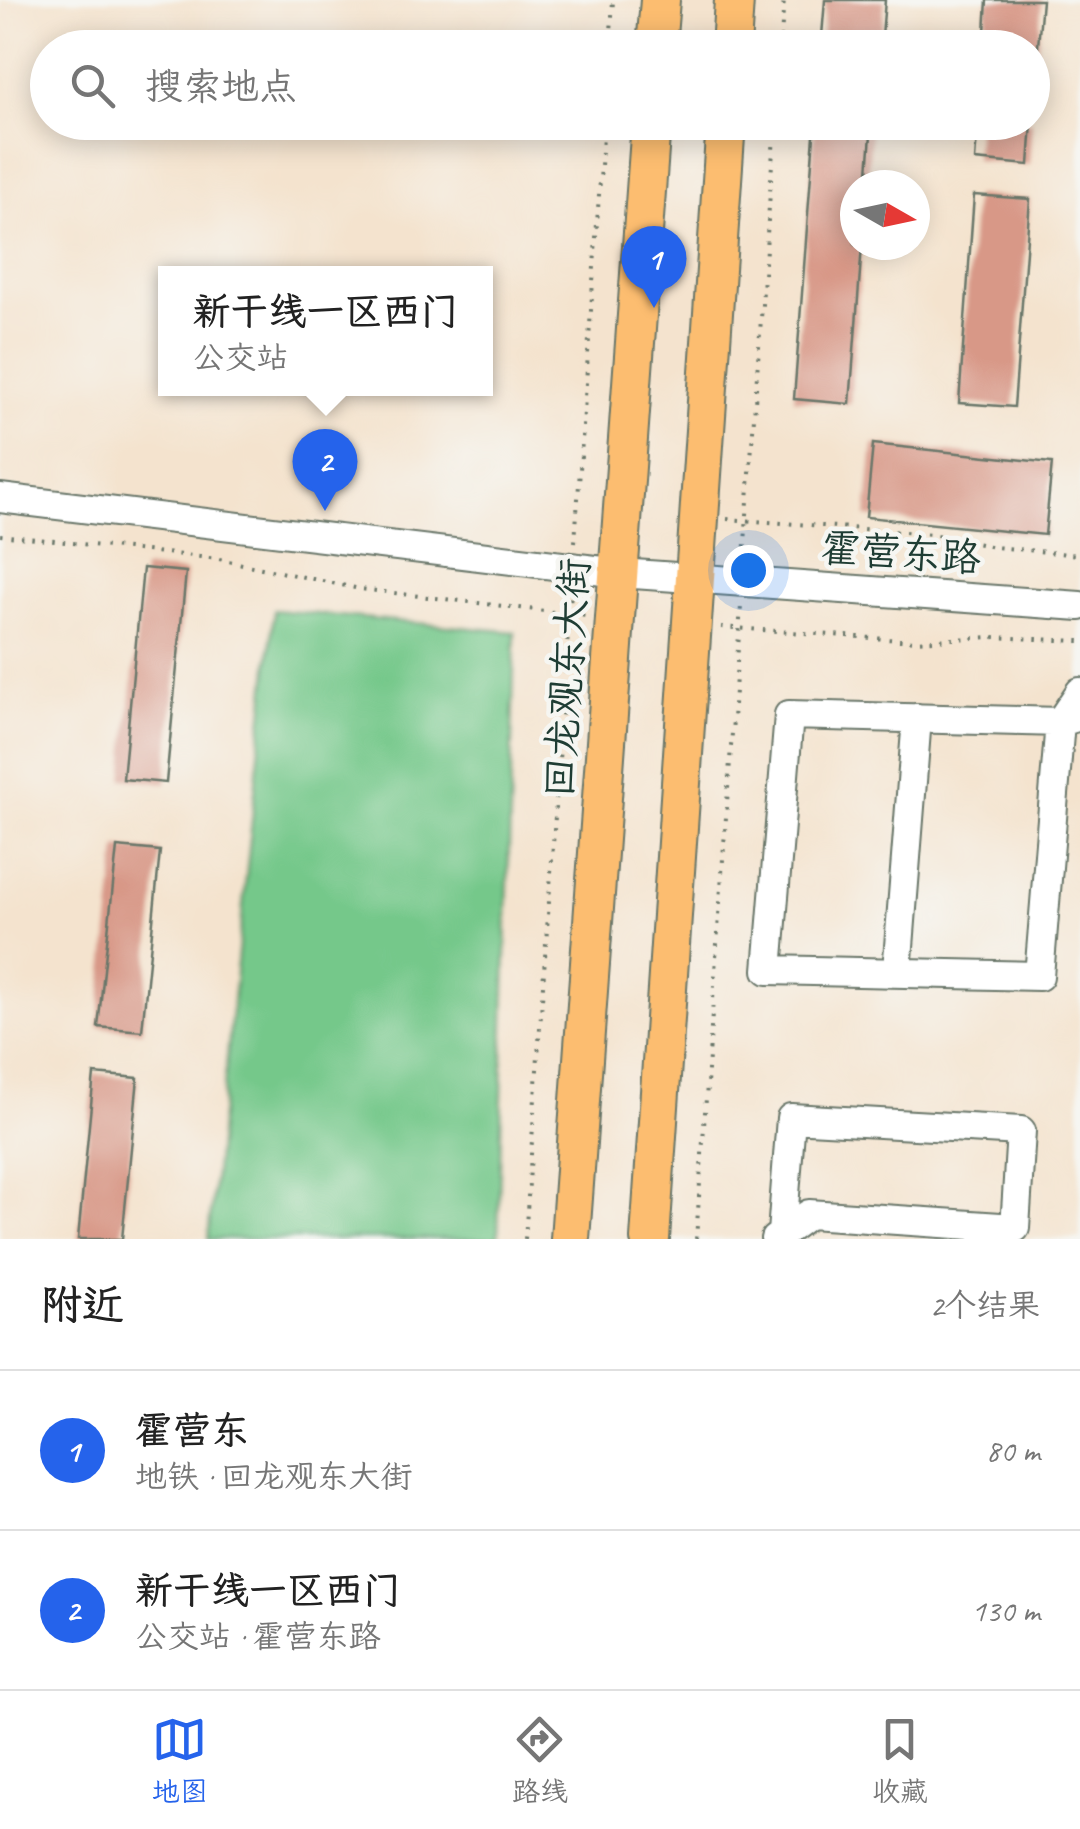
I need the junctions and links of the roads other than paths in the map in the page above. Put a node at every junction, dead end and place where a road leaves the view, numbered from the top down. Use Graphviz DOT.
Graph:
graph roads {
  1 [pos="660,0"];
  2 [pos="734,0"];
  3 [pos="658,30"];
  4 [pos="732,30"];
  5 [pos="650,140"];
  6 [pos="725,140"];
  7 [pos="0,498"];
  8 [pos="622,554"];
  9 [pos="695,578"];
  10 [pos="1080,606"];
  11 [pos="1080,692"];
  12 [pos="916,718"];
  13 [pos="1070,719"];
  14 [pos="897,972"];
  15 [pos="778,1236"];
  16 [pos="570,1239"];
  17 [pos="650,1239"];
  1 -- 3 [label="main road"];
  2 -- 4 [label="main road"];
  5 -- 8 [label="main road, 回龙观东大街"];
  6 -- 9 [label="main road"];
  7 -- 8 [label="street, 霍营东路"];
  8 -- 9 [label="street, 霍营东路"];
  8 -- 16 [label="main road, 回龙观东大街"];
  9 -- 10 [label="street, 霍营东路"];
  9 -- 17 [label="main road"];
  11 -- 13 [label="street"];
  12 -- 13 [label="street"];
  12 -- 14 [label="street"];
  12 -- 14 [label="street"];
  13 -- 14 [label="street"];
  15 -- 15 [label="street"];
}
